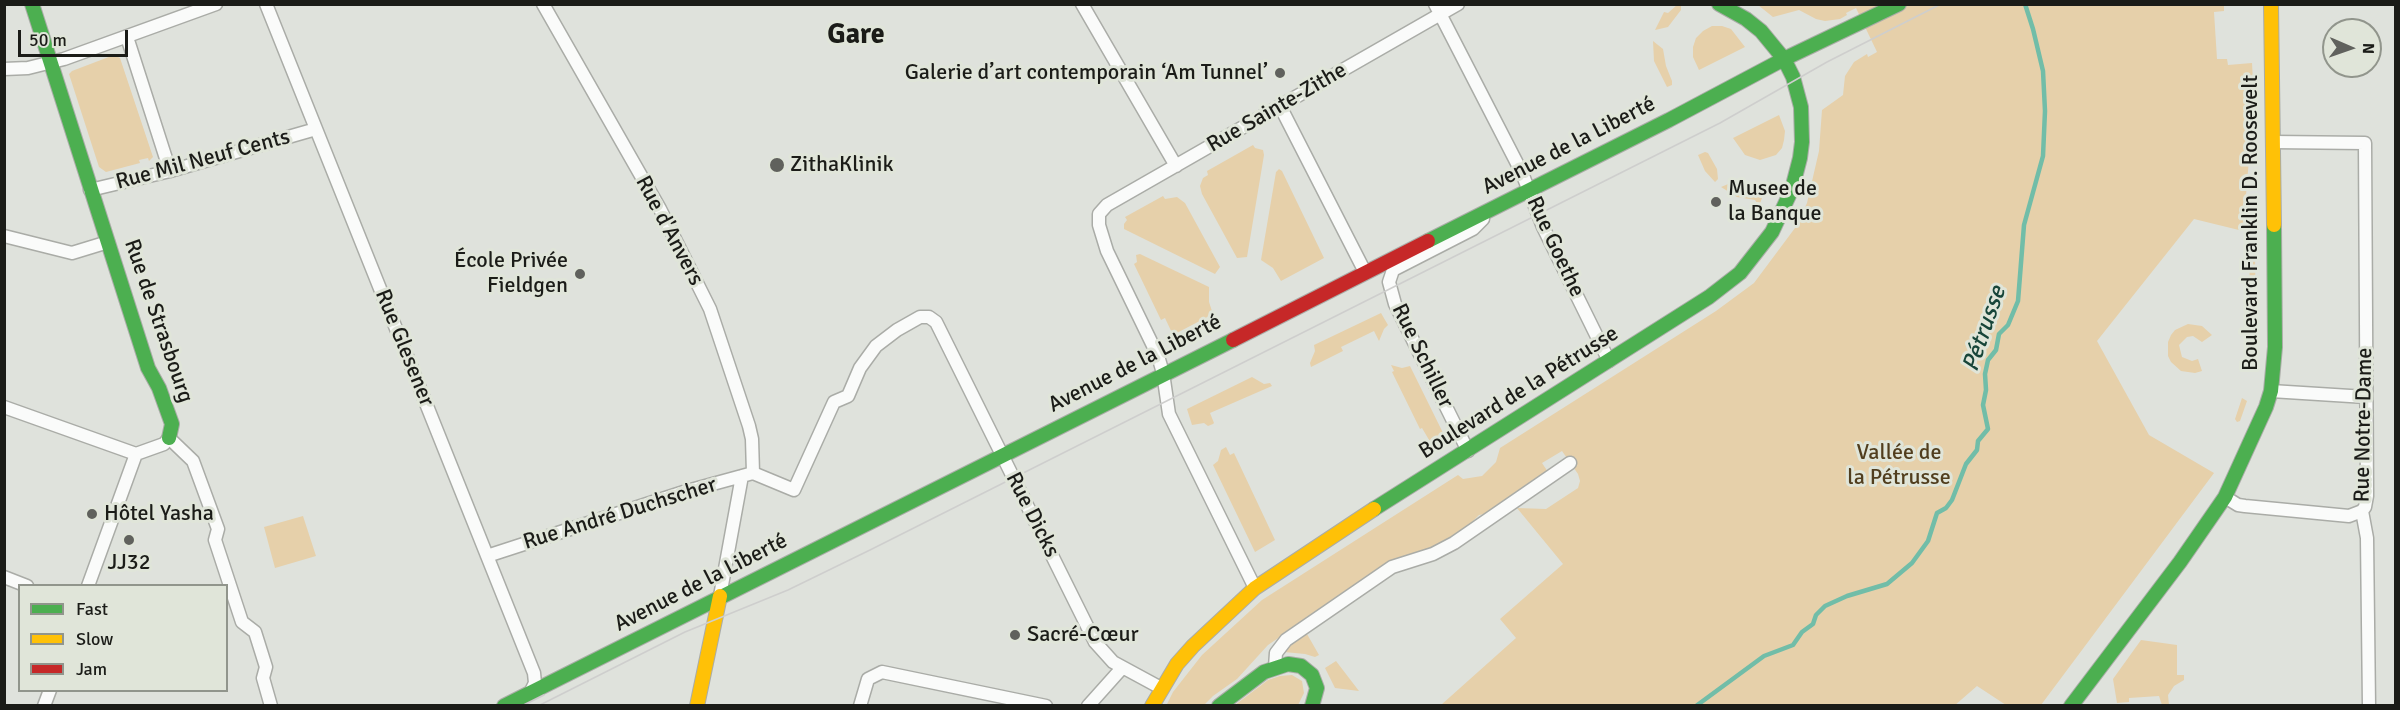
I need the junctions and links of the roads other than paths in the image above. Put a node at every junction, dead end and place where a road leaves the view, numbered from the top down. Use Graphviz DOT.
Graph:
graph roads {
  1 [pos="32,4"];
  2 [pos="216,4"];
  3 [pos="266,4"];
  4 [pos="543,4"];
  5 [pos="1082,4"];
  6 [pos="1458,4"];
  7 [pos="1719,4"];
  8 [pos="1899,4"];
  9 [pos="2271,4"];
  10 [pos="1438,9"];
  11 [pos="127,37"];
  12 [pos="1784,59"];
  13 [pos="51,63"];
  14 [pos="4,69"];
  15 [pos="1280,106"];
  16 [pos="316,129"];
  17 [pos="2273,142"];
  18 [pos="1176,166"];
  19 [pos="170,171"];
  20 [pos="90,190"];
  21 [pos="1528,190"];
  22 [pos="1494,207"];
  23 [pos="4,236"];
  24 [pos="108,242"];
  25 [pos="1365,272"];
  26 [pos="1609,361"];
  27 [pos="1163,373"];
  28 [pos="2271,391"];
  29 [pos="2366,397"];
  30 [pos="4,407"];
  31 [pos="169,438"];
  32 [pos="1468,451"];
  33 [pos="136,454"];
  34 [pos="1002,454"];
  35 [pos="1570,463"];
  36 [pos="747,475"];
  37 [pos="2225,497"];
  38 [pos="2362,512"];
  39 [pos="487,556"];
  40 [pos="4,577"];
  41 [pos="24,584"];
  42 [pos="88,584"];
  43 [pos="1256,588"];
  44 [pos="720,596"];
  45 [pos="1275,666"];
  46 [pos="1122,668"];
  47 [pos="1161,688"];
  48 [pos="530,693"];
  49 [pos="271,705"];
  50 [pos="504,705"];
  51 [pos="697,705"];
  52 [pos="860,705"];
  53 [pos="1046,705"];
  54 [pos="1088,705"];
  55 [pos="1152,705"];
  56 [pos="1220,705"];
  57 [pos="1312,705"];
  58 [pos="2071,705"];
  59 [pos="2368,705"];
  1 -- 13 [label="main road, Rue de Strasbourg"];
  2 -- 11 [label="street"];
  3 -- 16 [label="street, Rue Glesener"];
  4 -- 36 [label="street, Rue d'Anvers"];
  5 -- 18 [label="street"];
  6 -- 10 [label="street, Rue Sainte-Zithe"];
  7 -- 12 [label="main road, Boulevard de la Pétrusse"];
  8 -- 12 [label="main road, Avenue de la Liberté"];
  9 -- 17 [label="main road, Boulevard Franklin D. Roosevelt"];
  10 -- 15 [label="street, Rue Sainte-Zithe"];
  10 -- 21 [label="street, Rue Goethe"];
  11 -- 13 [label="street"];
  11 -- 19 [label="street"];
  12 -- 21 [label="main road, Avenue de la Liberté"];
  12 -- 26 [label="main road, Boulevard de la Pétrusse"];
  13 -- 14 [label="street"];
  13 -- 20 [label="main road, Rue de Strasbourg"];
  15 -- 18 [label="street, Rue Sainte-Zithe"];
  15 -- 25 [label="street"];
  16 -- 19 [label="street, Rue Mil Neuf Cents"];
  16 -- 39 [label="street, Rue Glesener"];
  17 -- 28 [label="main road, Boulevard Franklin D. Roosevelt"];
  17 -- 29 [label="street, Rue Notre-Dame"];
  18 -- 27 [label="street, Rue Sainte-Zithe"];
  19 -- 20 [label="street, Rue Mil Neuf Cents"];
  20 -- 24 [label="main road, Rue de Strasbourg"];
  21 -- 22 [label="main road, Avenue de la Liberté"];
  21 -- 26 [label="street, Rue Goethe"];
  22 -- 25 [label="main road, Avenue de la Liberté"];
  22 -- 32 [label="street, Rue Schiller"];
  23 -- 24 [label="street"];
  24 -- 31 [label="main road, Rue de Strasbourg"];
  25 -- 27 [label="main road, Avenue de la Liberté"];
  26 -- 32 [label="main road, Boulevard de la Pétrusse"];
  27 -- 34 [label="main road, Avenue de la Liberté"];
  27 -- 43 [label="street"];
  28 -- 29 [label="street"];
  28 -- 37 [label="main road, Boulevard Franklin D. Roosevelt"];
  29 -- 38 [label="street, Rue Notre-Dame"];
  30 -- 33 [label="street"];
  31 -- 33 [label="street"];
  31 -- 49 [label="street, Rue de Strasbourg"];
  32 -- 43 [label="main road, Boulevard de la Pétrusse"];
  33 -- 42 [label="street"];
  34 -- 36 [label="street, Rue Dicks"];
  34 -- 44 [label="main road, Avenue de la Liberté"];
  34 -- 46 [label="street, Rue Dicks"];
  35 -- 45 [label="street"];
  36 -- 39 [label="street, Rue André Duchscher"];
  36 -- 44 [label="street, Rue d'Anvers"];
  37 -- 38 [label="street"];
  37 -- 58 [label="main road, Boulevard Franklin D. Roosevelt"];
  38 -- 59 [label="street, Rue Notre-Dame"];
  39 -- 48 [label="street, Rue Glesener"];
  40 -- 41 [label="street"];
  43 -- 47 [label="main road, Boulevard de la Pétrusse"];
  44 -- 48 [label="main road, Avenue de la Liberté"];
  44 -- 51 [label="main road"];
  45 -- 56 [label="main road"];
  45 -- 57 [label="main road"];
  46 -- 47 [label="street, Rue Dicks"];
  46 -- 54 [label="street"];
  47 -- 55 [label="main road, Boulevard de la Pétrusse"];
  48 -- 50 [label="main road, Avenue de la Liberté"];
  52 -- 53 [label="street"];
}
